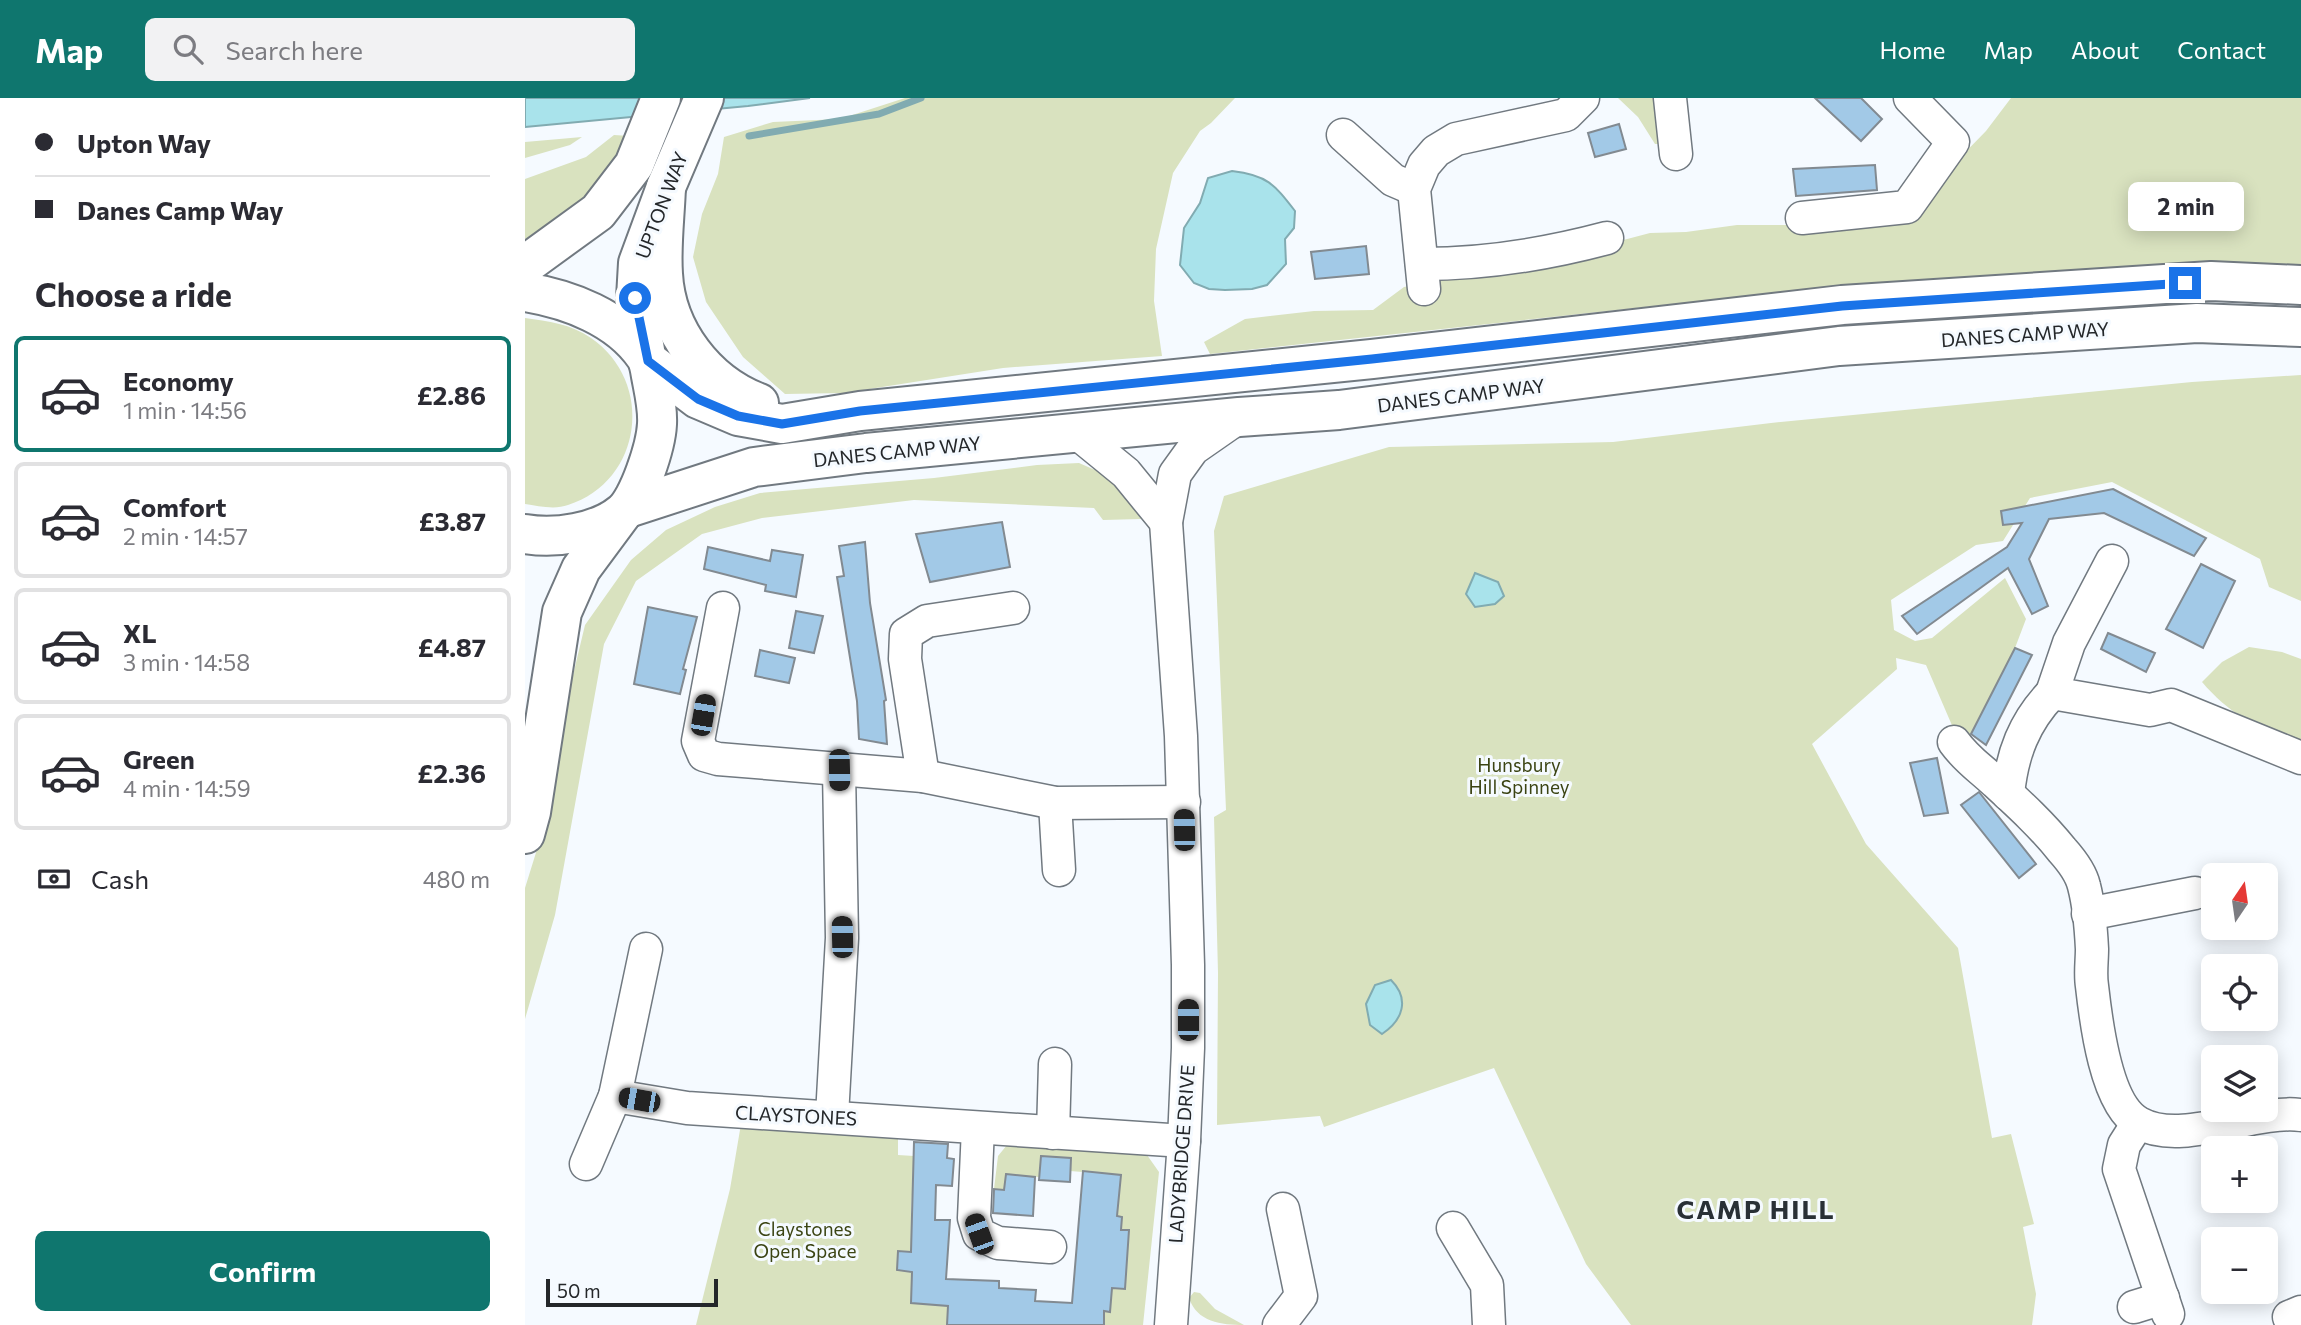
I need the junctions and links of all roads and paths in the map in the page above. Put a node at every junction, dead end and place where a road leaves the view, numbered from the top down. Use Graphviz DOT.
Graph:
graph roads {
  1 [pos="661,98"];
  2 [pos="703,98"];
  3 [pos="1583,98"];
  4 [pos="1670,98"];
  5 [pos="1910,98"];
  6 [pos="1343,135"];
  7 [pos="1676,154"];
  8 [pos="666,187"];
  9 [pos="1414,189"];
  10 [pos="1802,218"];
  11 [pos="1607,239"];
  12 [pos="525,265"];
  13 [pos="2301,285"];
  14 [pos="525,292"];
  15 [pos="2301,327"];
  16 [pos="647,359"];
  17 [pos="818,416"];
  18 [pos="1239,417"];
  19 [pos="1077,433"];
  20 [pos="625,511"];
  21 [pos="1165,522"];
  22 [pos="525,534"];
  23 [pos="2112,561"];
  24 [pos="723,608"];
  25 [pos="1013,608"];
  26 [pos="2052,693"];
  27 [pos="1954,742"];
  28 [pos="2301,758"];
  29 [pos="839,770"];
  30 [pos="923,776"];
  31 [pos="2008,794"];
  32 [pos="1184,802"];
  33 [pos="1055,803"];
  34 [pos="525,834"];
  35 [pos="1059,870"];
  36 [pos="2195,893"];
  37 [pos="2086,899"];
  38 [pos="646,949"];
  39 [pos="1055,1064"];
  40 [pos="615,1096"];
  41 [pos="2301,1113"];
  42 [pos="832,1116"];
  43 [pos="2138,1123"];
  44 [pos="978,1128"];
  45 [pos="1053,1133"];
  46 [pos="1184,1142"];
  47 [pos="586,1164"];
  48 [pos="1283,1209"];
  49 [pos="1453,1228"];
  50 [pos="1050,1247"];
  51 [pos="2155,1306"];
  52 [pos="1171,1325"];
  53 [pos="1279,1325"];
  54 [pos="1489,1325"];
  1 -- 12 [label="highway, UPTON WAY"];
  2 -- 8 [label="highway, UPTON WAY"];
  3 -- 9 [label="street"];
  4 -- 7 [label="street"];
  5 -- 10 [label="street"];
  6 -- 9 [label="street"];
  8 -- 16 [label="highway, UPTON WAY"];
  8 -- 17 [label="highway"];
  9 -- 11 [label="street"];
  13 -- 17 [label="highway, DANES CAMP WAY"];
  14 -- 16 [label="highway, DANES CAMP WAY"];
  15 -- 18 [label="highway, DANES CAMP WAY"];
  16 -- 17 [label="highway, DANES CAMP WAY"];
  16 -- 20 [label="highway, UPTON WAY"];
  18 -- 19 [label="highway, DANES CAMP WAY"];
  18 -- 21 [label="street, LADYBRIDGE DRIVE"];
  19 -- 20 [label="highway, DANES CAMP WAY"];
  19 -- 21 [label="street"];
  20 -- 22 [label="highway, DANES CAMP WAY"];
  20 -- 34 [label="highway, UPTON WAY"];
  21 -- 32 [label="street, LADYBRIDGE DRIVE"];
  23 -- 26 [label="street"];
  24 -- 29 [label="street"];
  25 -- 30 [label="street"];
  26 -- 28 [label="street"];
  26 -- 31 [label="street"];
  27 -- 31 [label="street"];
  29 -- 30 [label="street"];
  29 -- 42 [label="street"];
  30 -- 33 [label="street"];
  31 -- 37 [label="street"];
  32 -- 33 [label="street"];
  32 -- 46 [label="street, LADYBRIDGE DRIVE"];
  33 -- 35 [label="street"];
  36 -- 37 [label="street"];
  37 -- 43 [label="street"];
  38 -- 40 [label="street"];
  39 -- 45 [label="street"];
  40 -- 42 [label="street, CLAYSTONES"];
  40 -- 47 [label="street"];
  41 -- 43 [label="street"];
  42 -- 44 [label="street, CLAYSTONES"];
  43 -- 51 [label="street"];
  44 -- 45 [label="street, CLAYSTONES"];
  44 -- 50 [label="street"];
  45 -- 46 [label="street, CLAYSTONES"];
  46 -- 52 [label="street, LADYBRIDGE DRIVE"];
  48 -- 53 [label="street"];
  49 -- 54 [label="street"];
}
